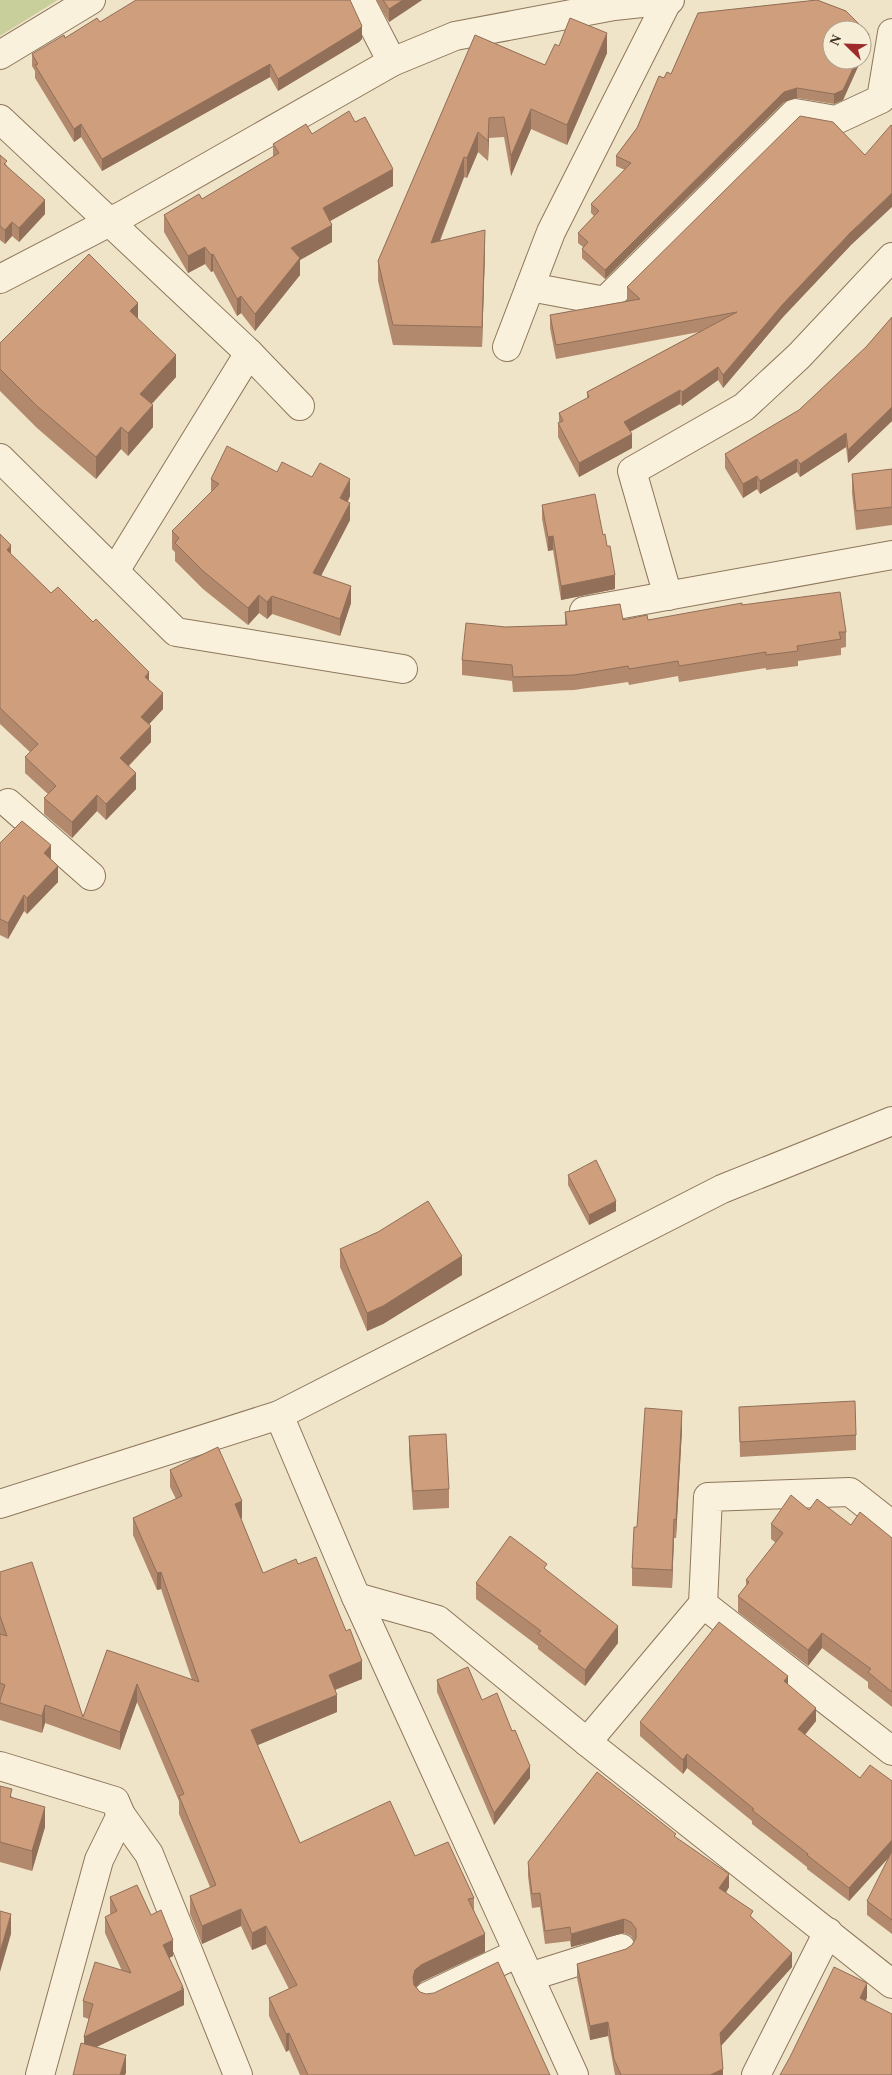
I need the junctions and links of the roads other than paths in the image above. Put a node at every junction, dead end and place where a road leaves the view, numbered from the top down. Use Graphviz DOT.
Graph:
graph roads {
  1 [pos="91,0"];
  2 [pos="360,0"];
  3 [pos="668,0"];
  4 [pos="892,33"];
  5 [pos="0,55"];
  6 [pos="392,62"];
  7 [pos="889,77"];
  8 [pos="0,119"];
  9 [pos="110,222"];
  10 [pos="892,258"];
  11 [pos="0,279"];
  12 [pos="530,287"];
  13 [pos="507,347"];
  14 [pos="248,353"];
  15 [pos="300,406"];
  16 [pos="0,458"];
  17 [pos="892,554"];
  18 [pos="115,571"];
  19 [pos="668,596"];
  20 [pos="569,613"];
  21 [pos="403,669"];
  22 [pos="3,804"];
  23 [pos="90,876"];
  24 [pos="892,1121"];
  25 [pos="279,1415"];
  26 [pos="0,1504"];
  27 [pos="892,1525"];
  28 [pos="356,1597"];
  29 [pos="703,1604"];
  30 [pos="588,1742"];
  31 [pos="892,1751"];
  32 [pos="0,1766"];
  33 [pos="121,1815"];
  34 [pos="828,1932"];
  35 [pos="621,1948"];
  36 [pos="524,1965"];
  37 [pos="892,1984"];
  38 [pos="428,1996"];
  39 [pos="40,2075"];
  40 [pos="238,2075"];
  41 [pos="574,2075"];
  42 [pos="756,2075"];
  1 -- 5 [label="street"];
  2 -- 6 [label="street"];
  3 -- 6 [label="street"];
  3 -- 12 [label="street"];
  4 -- 7 [label="street"];
  6 -- 9 [label="street"];
  7 -- 12 [label="street"];
  8 -- 9 [label="street"];
  9 -- 11 [label="street"];
  9 -- 14 [label="street"];
  10 -- 19 [label="street"];
  12 -- 13 [label="street"];
  14 -- 15 [label="street"];
  14 -- 18 [label="street"];
  16 -- 18 [label="street"];
  17 -- 19 [label="street"];
  18 -- 21 [label="street"];
  19 -- 20 [label="street"];
  22 -- 23 [label="street"];
  24 -- 25 [label="street"];
  25 -- 26 [label="street"];
  25 -- 28 [label="street"];
  27 -- 29 [label="street"];
  28 -- 30 [label="street"];
  28 -- 36 [label="street"];
  29 -- 30 [label="street"];
  29 -- 31 [label="street"];
  30 -- 34 [label="street"];
  32 -- 33 [label="street"];
  33 -- 39 [label="street"];
  33 -- 40 [label="street"];
  34 -- 37 [label="street"];
  34 -- 42 [label="street"];
  35 -- 36 [label="street"];
  36 -- 38 [label="street"];
  36 -- 41 [label="street"];
}
